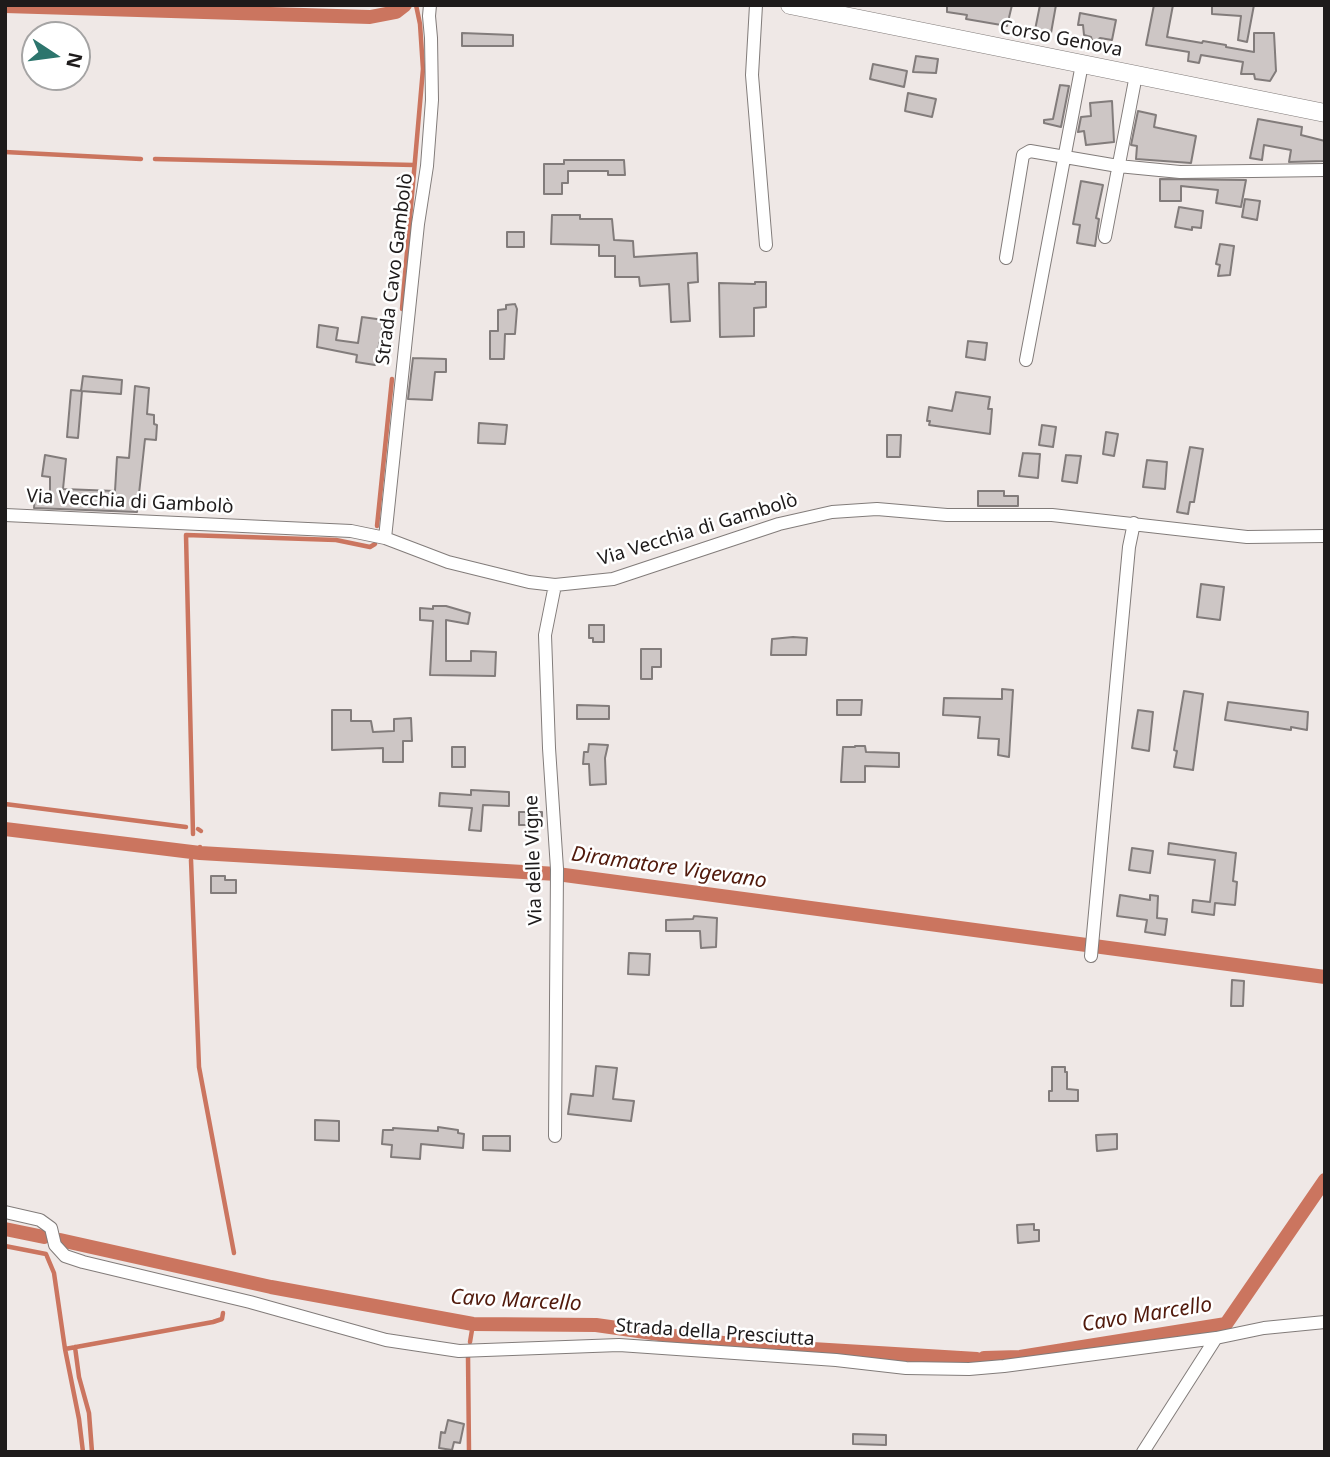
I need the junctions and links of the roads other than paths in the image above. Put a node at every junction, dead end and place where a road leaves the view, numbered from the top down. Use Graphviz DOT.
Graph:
graph roads {
  1 [pos="430,5"];
  2 [pos="756,5"];
  3 [pos="790,5"];
  4 [pos="1082,64"];
  5 [pos="1136,75"];
  6 [pos="1325,113"];
  7 [pos="1065,156"];
  8 [pos="1118,166"];
  9 [pos="1325,170"];
  10 [pos="1105,237"];
  11 [pos="766,245"];
  12 [pos="1006,258"];
  13 [pos="1026,360"];
  14 [pos="5,515"];
  15 [pos="1134,523"];
  16 [pos="1325,536"];
  17 [pos="385,538"];
  18 [pos="555,585"];
  19 [pos="1091,956"];
  20 [pos="555,1136"];
  21 [pos="5,1212"];
  22 [pos="1325,1322"];
  23 [pos="1216,1338"];
  24 [pos="1143,1452"];
  1 -- 17 [label="street, Strada Cavo Gambolò"];
  2 -- 11 [label="street"];
  3 -- 4 [label="main road, Corso Genova"];
  4 -- 5 [label="main road, Corso Genova"];
  4 -- 7 [label="street"];
  5 -- 6 [label="main road, Corso Genova"];
  5 -- 8 [label="street"];
  7 -- 8 [label="street"];
  7 -- 12 [label="street"];
  7 -- 13 [label="street"];
  8 -- 9 [label="street"];
  8 -- 10 [label="street"];
  14 -- 17 [label="street, Via Vecchia di Gambolò"];
  15 -- 16 [label="street, Via Vecchia di Gambolò"];
  15 -- 18 [label="street, Via Vecchia di Gambolò"];
  15 -- 19 [label="street"];
  17 -- 18 [label="street, Via Vecchia di Gambolò"];
  18 -- 20 [label="street, Via delle Vigne"];
  21 -- 23 [label="street, Strada della Presciutta"];
  22 -- 23 [label="street, Strada della Presciutta"];
  23 -- 24 [label="street"];
}
